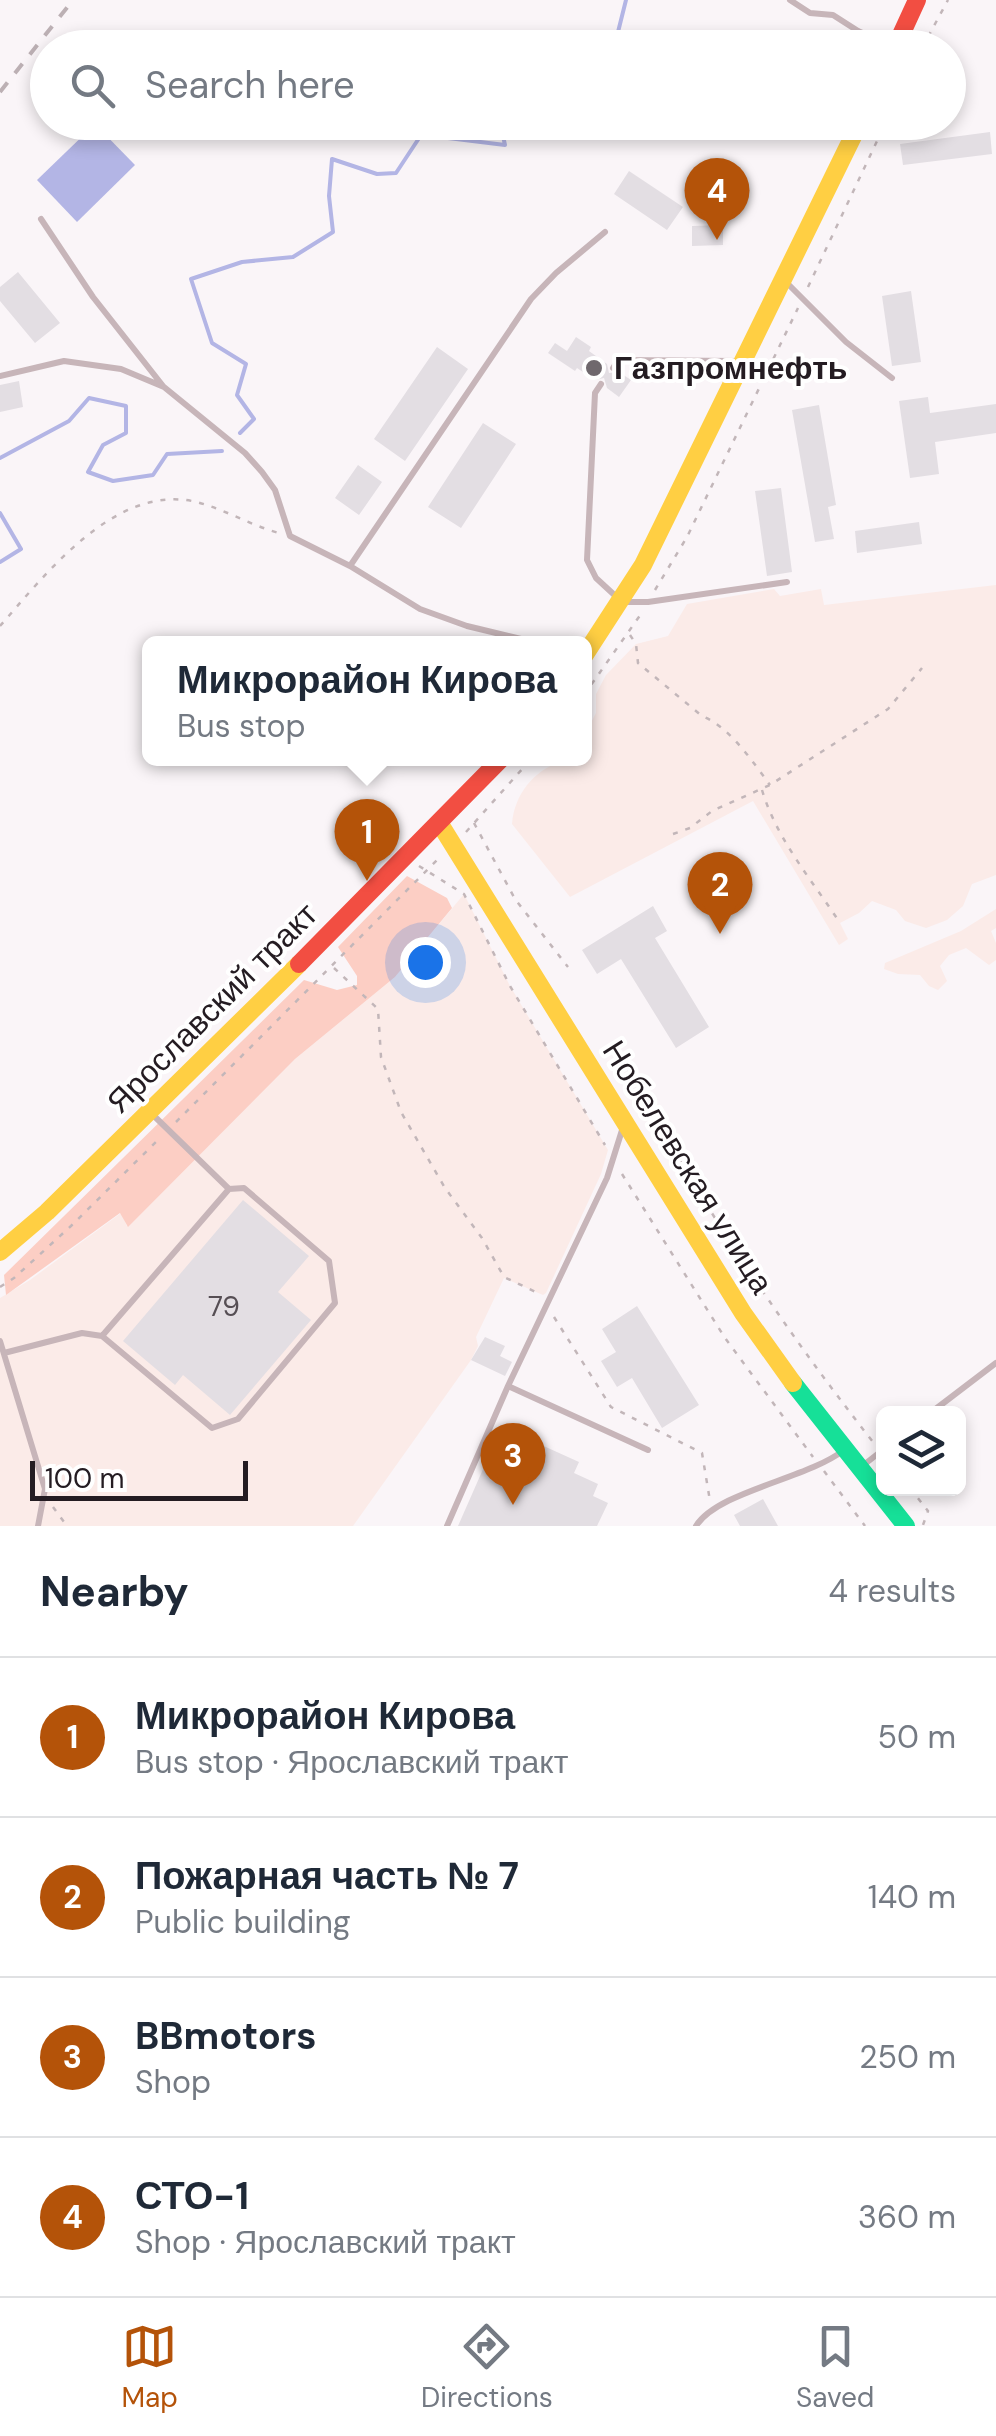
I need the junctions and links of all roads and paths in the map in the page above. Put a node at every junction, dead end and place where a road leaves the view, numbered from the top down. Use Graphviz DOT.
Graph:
graph roads {
  1 [pos="790,0"];
  2 [pos="917,0"];
  3 [pos="948,0"];
  4 [pos="856,30"];
  5 [pos="903,30"];
  6 [pos="932,30"];
  7 [pos="851,140"];
  8 [pos="877,140"];
  9 [pos="41,218"];
  10 [pos="605,232"];
  11 [pos="784,280"];
  12 [pos="802,299"];
  13 [pos="745,360"];
  14 [pos="613,368"];
  15 [pos="0,376"];
  16 [pos="892,378"];
  17 [pos="602,384"];
  18 [pos="164,387"];
  19 [pos="290,536"];
  20 [pos="350,566"];
  21 [pos="787,582"];
  22 [pos="622,602"];
  23 [pos="648,602"];
  24 [pos="0,626"];
  25 [pos="629,633"];
  26 [pos="509,636"];
  27 [pos="592,645"];
  28 [pos="922,668"];
  29 [pos="592,684"];
  30 [pos="494,766"];
  31 [pos="525,766"];
  32 [pos="770,785"];
  33 [pos="762,788"];
  34 [pos="474,823"];
  35 [pos="440,824"];
  36 [pos="673,834"];
  37 [pos="453,844"];
  38 [pos="464,894"];
  39 [pos="840,924"];
  40 [pos="568,967"];
  41 [pos="621,1056"];
  42 [pos="149,1112"];
  43 [pos="624,1121"];
  44 [pos="614,1160"];
  45 [pos="229,1189"];
  46 [pos="0,1252"];
  47 [pos="547,1304"];
  48 [pos="102,1336"];
  49 [pos="0,1340"];
  50 [pos="4,1353"];
  51 [pos="996,1363"];
  52 [pos="508,1386"];
  53 [pos="940,1406"];
  54 [pos="876,1442"];
  55 [pos="845,1449"];
  56 [pos="648,1450"];
  57 [pos="876,1455"];
  58 [pos="820,1466"];
  59 [pos="860,1468"];
  60 [pos="45,1496"];
  61 [pos="916,1496"];
  62 [pos="710,1512"];
  63 [pos="38,1526"];
  64 [pos="67,1526"];
  65 [pos="447,1526"];
  66 [pos="696,1526"];
  67 [pos="865,1526"];
  68 [pos="906,1526"];
  69 [pos="922,1526"];
  1 -- 4 [label="lane"];
  2 -- 5 [label="street"];
  3 -- 6 [label="path"];
  7 -- 11 [label="street"];
  8 -- 12 [label="path"];
  9 -- 18 [label="lane"];
  10 -- 20 [label="lane"];
  11 -- 12 [label="lane"];
  11 -- 13 [label="street"];
  12 -- 16 [label="lane"];
  12 -- 23 [label="path"];
  13 -- 14 [label="lane"];
  13 -- 22 [label="street"];
  15 -- 18 [label="lane"];
  17 -- 22 [label="lane"];
  18 -- 19 [label="lane"];
  19 -- 20 [label="lane"];
  19 -- 24 [label="path"];
  20 -- 26 [label="lane"];
  21 -- 23 [label="lane"];
  22 -- 23 [label="lane"];
  22 -- 27 [label="street"];
  23 -- 25 [label="path"];
  25 -- 29 [label="path"];
  25 -- 32 [label="path"];
  28 -- 32 [label="path"];
  30 -- 35 [label="street, Ярославский тракт"];
  31 -- 34 [label="path"];
  32 -- 33 [label="path"];
  33 -- 36 [label="path"];
  33 -- 39 [label="path"];
  34 -- 37 [label="path"];
  34 -- 40 [label="path"];
  35 -- 37 [label="street, Нобелевская улица"];
  35 -- 42 [label="street, Ярославский тракт"];
  37 -- 43 [label="street, Нобелевская улица"];
  37 -- 47 [label="path"];
  38 -- 44 [label="path"];
  41 -- 54 [label="path"];
  42 -- 45 [label="lane"];
  42 -- 46 [label="street, Ярославский тракт"];
  43 -- 44 [label="lane"];
  43 -- 55 [label="street, Нобелевская улица"];
  44 -- 47 [label="lane"];
  44 -- 58 [label="path"];
  45 -- 48 [label="lane"];
  45 -- 48 [label="lane"];
  47 -- 52 [label="lane"];
  47 -- 62 [label="path"];
  48 -- 50 [label="lane"];
  49 -- 50 [label="lane"];
  50 -- 60 [label="lane"];
  51 -- 53 [label="lane"];
  52 -- 56 [label="lane"];
  52 -- 65 [label="lane"];
  55 -- 58 [label="lane"];
  55 -- 59 [label="street, Нобелевская улица"];
  57 -- 59 [label="lane"];
  58 -- 62 [label="lane"];
  58 -- 67 [label="path"];
  59 -- 68 [label="street, Нобелевская улица"];
  60 -- 63 [label="lane"];
  60 -- 64 [label="path"];
  61 -- 69 [label="path"];
  62 -- 66 [label="lane"];
}
